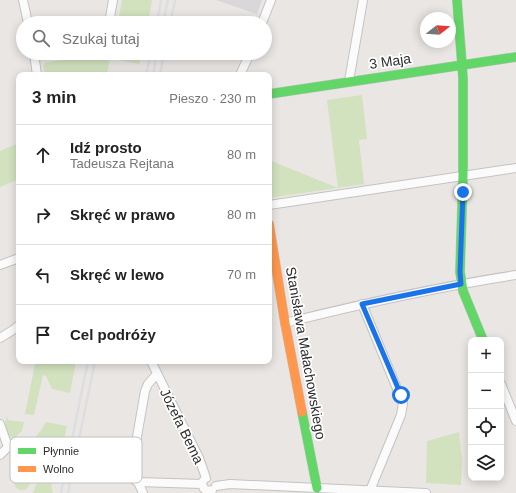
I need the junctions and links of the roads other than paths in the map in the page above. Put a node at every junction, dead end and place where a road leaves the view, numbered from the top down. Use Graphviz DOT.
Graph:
graph roads {
  1 [pos="23,0"];
  2 [pos="113,0"];
  3 [pos="271,0"];
  4 [pos="363,0"];
  5 [pos="457,0"];
  6 [pos="26,16"];
  7 [pos="110,16"];
  8 [pos="265,16"];
  9 [pos="516,57"];
  10 [pos="35,60"];
  11 [pos="247,60"];
  12 [pos="463,64"];
  13 [pos="37,72"];
  14 [pos="241,72"];
  15 [pos="349,81"];
  16 [pos="272,94"];
  17 [pos="516,168"];
  18 [pos="463,176"];
  19 [pos="272,205"];
  20 [pos="272,243"];
  21 [pos="16,259"];
  22 [pos="0,265"];
  23 [pos="516,275"];
  24 [pos="461,284"];
  25 [pos="362,304"];
  26 [pos="285,323"];
  27 [pos="16,328"];
  28 [pos="482,337"];
  29 [pos="0,338"];
  30 [pos="152,364"];
  31 [pos="157,374"];
  32 [pos="504,391"];
  33 [pos="516,421"];
  34 [pos="0,424"];
  35 [pos="137,437"];
  36 [pos="0,455"];
  37 [pos="204,481"];
  38 [pos="142,482"];
  39 [pos="138,483"];
  40 [pos="317,488"];
  41 [pos="214,490"];
  42 [pos="369,492"];
  43 [pos="143,493"];
  44 [pos="426,493"];
  1 -- 6 [label="street"];
  2 -- 7 [label="street"];
  3 -- 8 [label="street"];
  4 -- 15 [label="street"];
  5 -- 12 [label="street"];
  9 -- 12 [label="street, 3 Maja"];
  10 -- 13 [label="street"];
  11 -- 14 [label="street"];
  12 -- 15 [label="street, 3 Maja"];
  12 -- 18 [label="street"];
  15 -- 16 [label="street, 3 Maja"];
  17 -- 18 [label="street"];
  18 -- 19 [label="street"];
  18 -- 24 [label="street"];
  20 -- 26 [label="street, Stanisława Małachowskiego"];
  21 -- 22 [label="street"];
  23 -- 24 [label="street"];
  24 -- 25 [label="street"];
  24 -- 28 [label="street"];
  25 -- 26 [label="street"];
  25 -- 42 [label="street"];
  26 -- 40 [label="street, Stanisława Małachowskiego"];
  27 -- 29 [label="street"];
  30 -- 31 [label="street, Józefa Bema"];
  31 -- 35 [label="street"];
  31 -- 37 [label="street, Józefa Bema"];
  32 -- 33 [label="street"];
  34 -- 36 [label="street"];
  37 -- 38 [label="street"];
  37 -- 41 [label="street"];
  37 -- 41 [label="street"];
  39 -- 43 [label="street"];
  40 -- 41 [label="street"];
  40 -- 42 [label="street"];
  42 -- 44 [label="street"];
}
